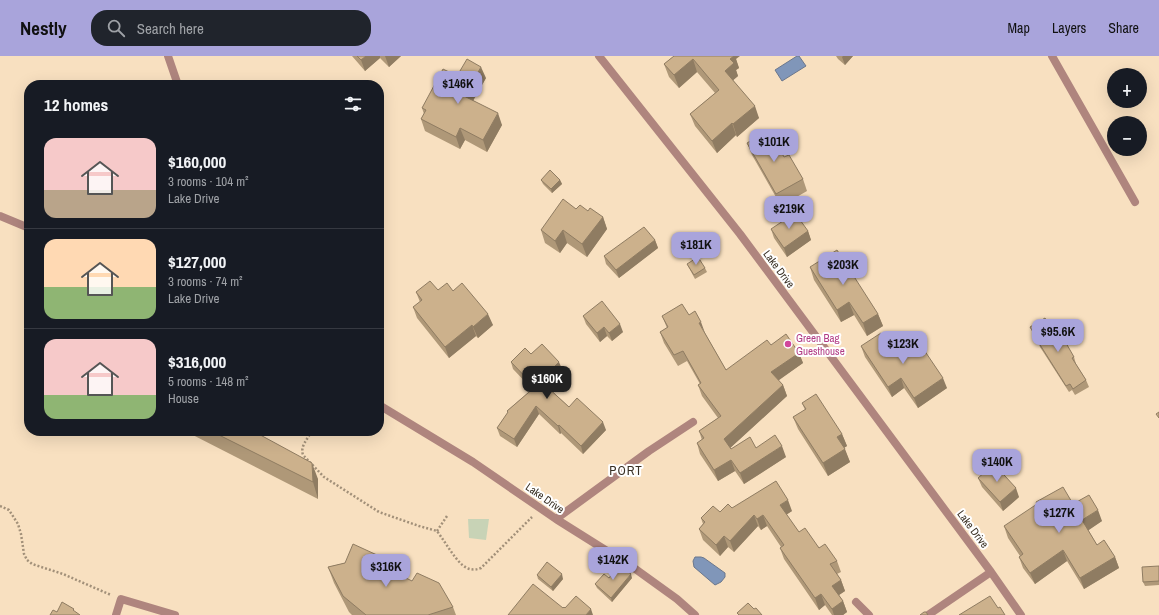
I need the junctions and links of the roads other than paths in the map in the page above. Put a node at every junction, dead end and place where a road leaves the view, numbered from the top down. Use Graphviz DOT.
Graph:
graph roads {
  1 [pos="168,56"];
  2 [pos="599,56"];
  3 [pos="1052,56"];
  4 [pos="176,80"];
  5 [pos="1135,202"];
  6 [pos="0,216"];
  7 [pos="24,226"];
  8 [pos="384,408"];
  9 [pos="692,422"];
  10 [pos="556,519"];
  11 [pos="991,572"];
  12 [pos="856,602"];
  13 [pos="116,615"];
  14 [pos="175,615"];
  15 [pos="695,615"];
  16 [pos="869,615"];
  17 [pos="928,615"];
  18 [pos="1021,615"];
  1 -- 4 [label="street"];
  2 -- 11 [label="street, Lake Drive"];
  3 -- 5 [label="street"];
  6 -- 7 [label="street"];
  8 -- 10 [label="street, Lake Drive"];
  9 -- 10 [label="street"];
  10 -- 15 [label="street, Lake Drive"];
  11 -- 17 [label="street"];
  11 -- 18 [label="street, Lake Drive"];
  12 -- 16 [label="street"];
  13 -- 14 [label="street"];
}
